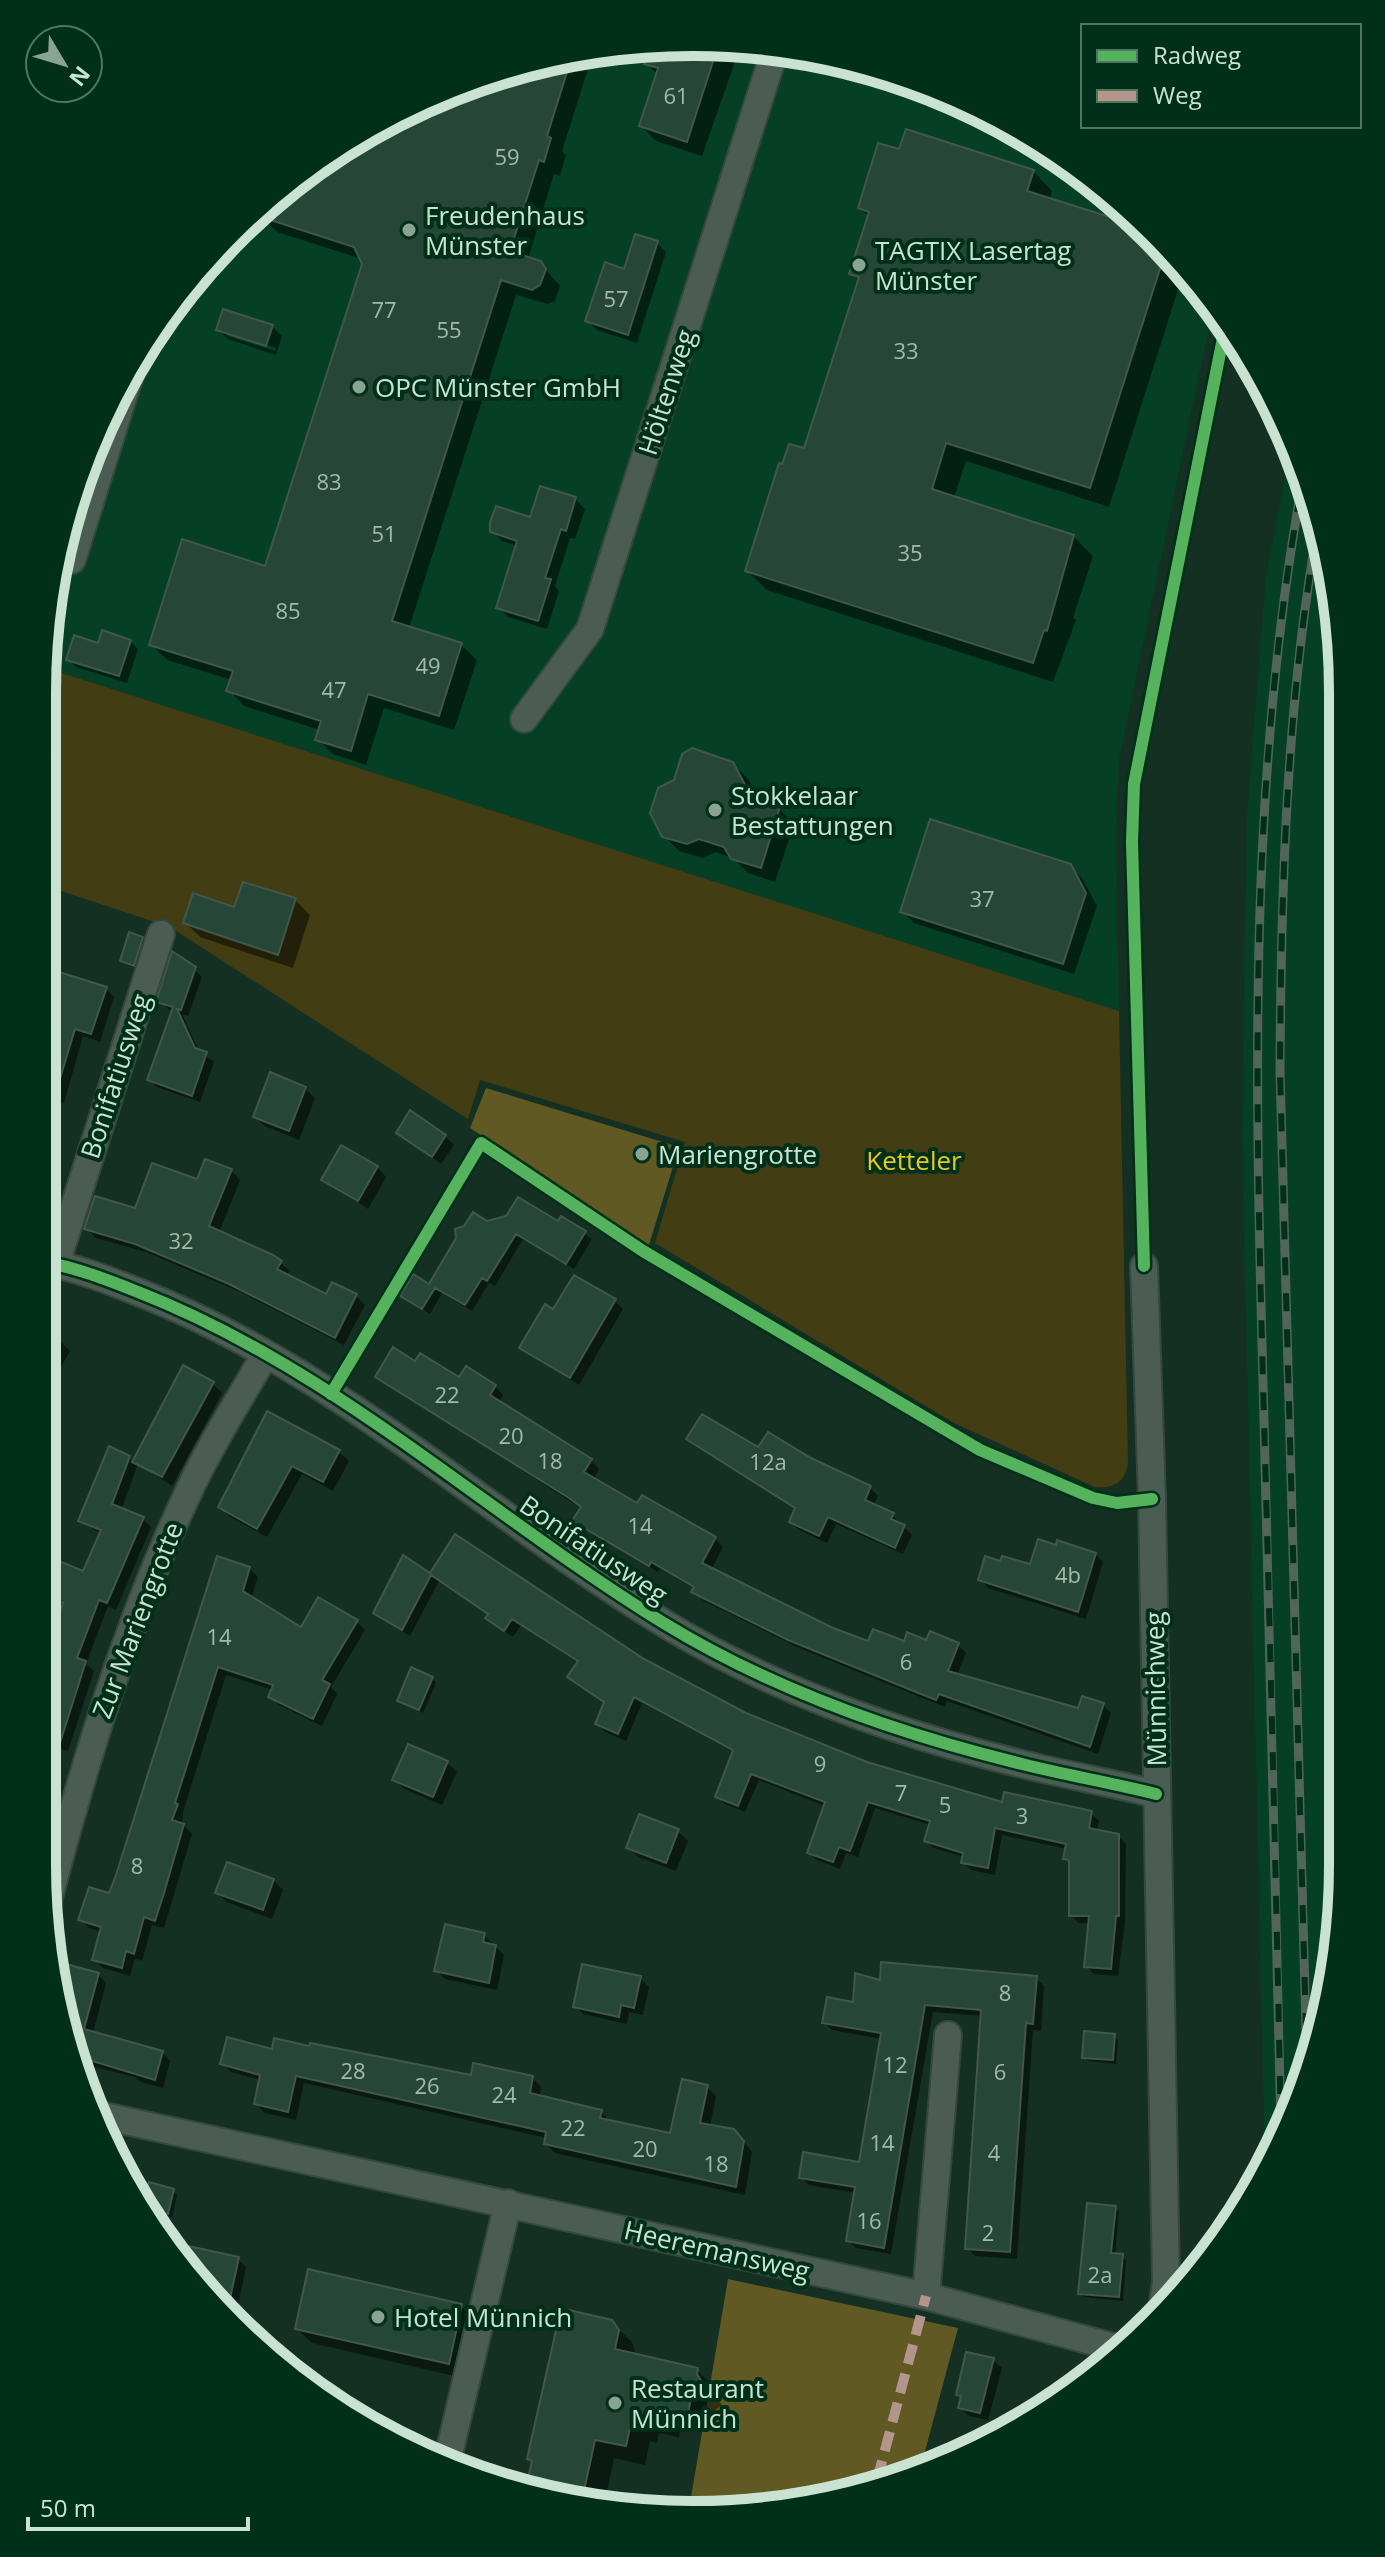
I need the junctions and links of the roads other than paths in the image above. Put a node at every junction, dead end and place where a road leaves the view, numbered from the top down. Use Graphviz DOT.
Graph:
graph roads {
  1 [pos="772,61"];
  2 [pos="112,432"];
  3 [pos="72,560"];
  4 [pos="524,719"];
  5 [pos="161,934"];
  6 [pos="56,1242"];
  7 [pos="56,1265"];
  8 [pos="1144,1266"];
  9 [pos="265,1355"];
  10 [pos="1156,1794"];
  11 [pos="56,1870"];
  12 [pos="948,2035"];
  13 [pos="108,2117"];
  14 [pos="508,2203"];
  15 [pos="1165,2291"];
  16 [pos="926,2296"];
  17 [pos="1109,2346"];
  18 [pos="449,2453"];
  1 -- 4 [label="street, Höltenweg"];
  2 -- 3 [label="street"];
  5 -- 6 [label="street, Bonifatiusweg"];
  7 -- 9 [label="street, Bonifatiusweg"];
  8 -- 10 [label="street, Münnichweg"];
  9 -- 10 [label="street, Bonifatiusweg"];
  9 -- 11 [label="street, Zur Mariengrotte"];
  10 -- 15 [label="street, Münnichweg"];
  12 -- 16 [label="street"];
  13 -- 14 [label="street, Heeremansweg"];
  14 -- 16 [label="street, Heeremansweg"];
  14 -- 18 [label="street"];
  16 -- 17 [label="street, Heeremansweg"];
}
